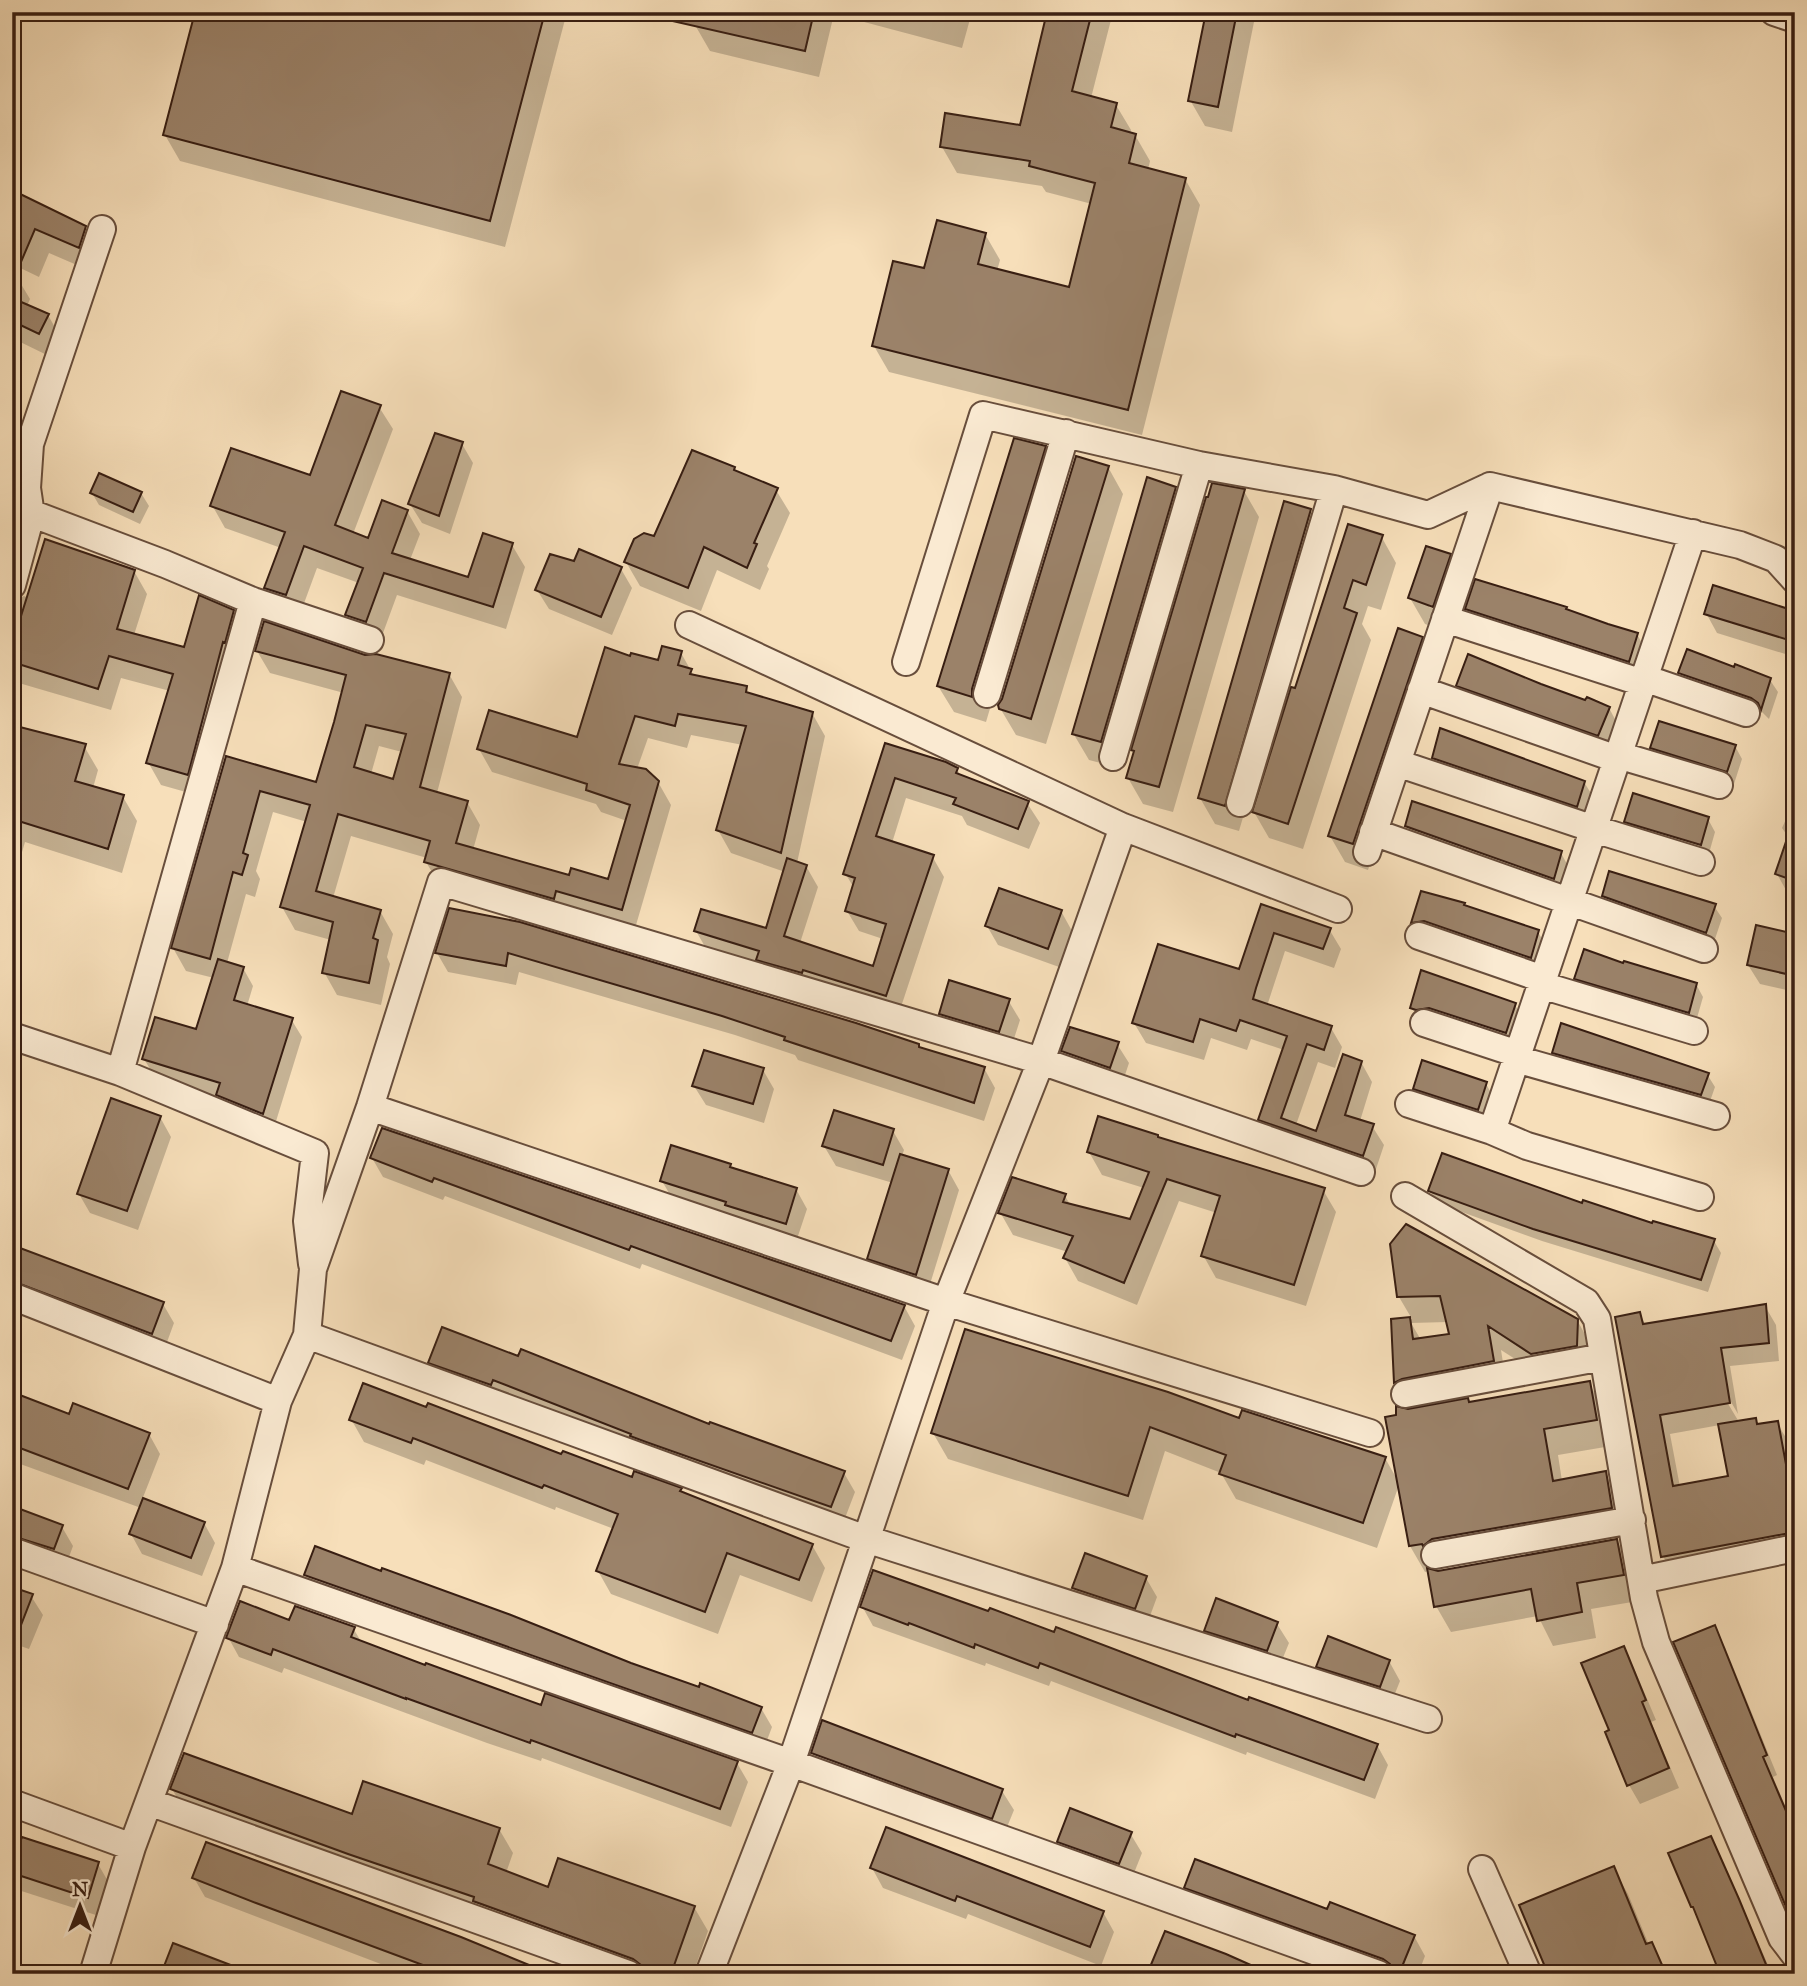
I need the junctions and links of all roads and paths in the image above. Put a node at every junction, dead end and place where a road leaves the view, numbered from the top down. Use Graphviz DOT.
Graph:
graph roads {
  1 [pos="1774,12"];
  2 [pos="1795,19"];
  3 [pos="102,229"];
  4 [pos="1066,433"];
  5 [pos="1199,466"];
  6 [pos="1490,486"];
  7 [pos="1334,489"];
  8 [pos="22,511"];
  9 [pos="1693,533"];
  10 [pos="1795,580"];
  11 [pos="12,585"];
  12 [pos="253,601"];
  13 [pos="1446,618"];
  14 [pos="689,625"];
  15 [pos="370,640"];
  16 [pos="906,662"];
  17 [pos="1643,681"];
  18 [pos="1421,690"];
  19 [pos="987,694"];
  20 [pos="1746,713"];
  21 [pos="1113,757"];
  22 [pos="1618,757"];
  23 [pos="1397,763"];
  24 [pos="1719,785"];
  25 [pos="1240,803"];
  26 [pos="1123,827"];
  27 [pos="1594,829"];
  28 [pos="1701,862"];
  29 [pos="1569,902"];
  30 [pos="1339,909"];
  31 [pos="1419,936"];
  32 [pos="1704,949"];
  33 [pos="1542,982"];
  34 [pos="1424,1023"];
  35 [pos="1694,1031"];
  36 [pos="12,1036"];
  37 [pos="1517,1057"];
  38 [pos="1041,1061"];
  39 [pos="120,1072"];
  40 [pos="1409,1104"];
  41 [pos="370,1107"];
  42 [pos="1716,1116"];
  43 [pos="1492,1131"];
  44 [pos="1361,1172"];
  45 [pos="1405,1196"];
  46 [pos="1700,1197"];
  47 [pos="313,1269"];
  48 [pos="12,1296"];
  49 [pos="946,1303"];
  50 [pos="307,1335"];
  51 [pos="1603,1357"];
  52 [pos="1405,1394"];
  53 [pos="278,1401"];
  54 [pos="1370,1433"];
  55 [pos="1632,1520"];
  56 [pos="866,1539"];
  57 [pos="1795,1548"];
  58 [pos="12,1551"];
  59 [pos="1435,1555"];
  60 [pos="235,1568"];
  61 [pos="1641,1580"];
  62 [pos="215,1624"];
  63 [pos="1428,1719"];
  64 [pos="791,1763"];
  65 [pos="149,1802"];
  66 [pos="12,1803"];
  67 [pos="132,1847"];
  68 [pos="1482,1869"];
  69 [pos="1795,1955"];
  70 [pos="93,1974"];
  71 [pos="628,1974"];
  72 [pos="709,1974"];
  73 [pos="1378,1974"];
  74 [pos="1528,1974"];
  1 -- 2 [label="street"];
  3 -- 8 [label="street"];
  4 -- 5 [label="street"];
  4 -- 16 [label="street"];
  4 -- 19 [label="street"];
  5 -- 7 [label="street"];
  5 -- 21 [label="street"];
  6 -- 7 [label="street"];
  6 -- 9 [label="street"];
  6 -- 13 [label="street"];
  7 -- 25 [label="street"];
  8 -- 11 [label="street"];
  8 -- 12 [label="street"];
  9 -- 10 [label="street"];
  9 -- 17 [label="street"];
  12 -- 15 [label="street"];
  12 -- 39 [label="street"];
  13 -- 17 [label="street"];
  13 -- 18 [label="street"];
  14 -- 26 [label="street"];
  17 -- 20 [label="street"];
  17 -- 22 [label="street"];
  18 -- 22 [label="street"];
  18 -- 23 [label="street"];
  22 -- 24 [label="street"];
  22 -- 27 [label="street"];
  23 -- 27 [label="street"];
  23 -- 29 [label="street"];
  26 -- 30 [label="street"];
  26 -- 38 [label="street"];
  27 -- 28 [label="street"];
  27 -- 29 [label="street"];
  29 -- 32 [label="street"];
  29 -- 33 [label="street"];
  31 -- 33 [label="street"];
  33 -- 35 [label="street"];
  33 -- 37 [label="street"];
  34 -- 37 [label="street"];
  36 -- 39 [label="street"];
  37 -- 42 [label="street"];
  37 -- 43 [label="street"];
  38 -- 41 [label="street"];
  38 -- 44 [label="street"];
  38 -- 49 [label="street"];
  39 -- 47 [label="street"];
  40 -- 43 [label="street"];
  41 -- 47 [label="street"];
  41 -- 49 [label="street"];
  43 -- 46 [label="street"];
  45 -- 51 [label="street"];
  47 -- 50 [label="street"];
  48 -- 53 [label="street"];
  49 -- 54 [label="street"];
  49 -- 56 [label="street"];
  50 -- 53 [label="street"];
  50 -- 56 [label="street"];
  51 -- 52 [label="street"];
  51 -- 55 [label="street"];
  53 -- 60 [label="street"];
  55 -- 59 [label="street"];
  55 -- 61 [label="street"];
  56 -- 63 [label="street"];
  56 -- 64 [label="street"];
  57 -- 61 [label="street"];
  58 -- 62 [label="street"];
  60 -- 62 [label="street"];
  60 -- 64 [label="street"];
  61 -- 69 [label="street"];
  62 -- 65 [label="street"];
  64 -- 72 [label="street"];
  64 -- 73 [label="street"];
  65 -- 67 [label="street"];
  65 -- 71 [label="street"];
  66 -- 67 [label="street"];
  67 -- 70 [label="street"];
  68 -- 74 [label="street"];
}
